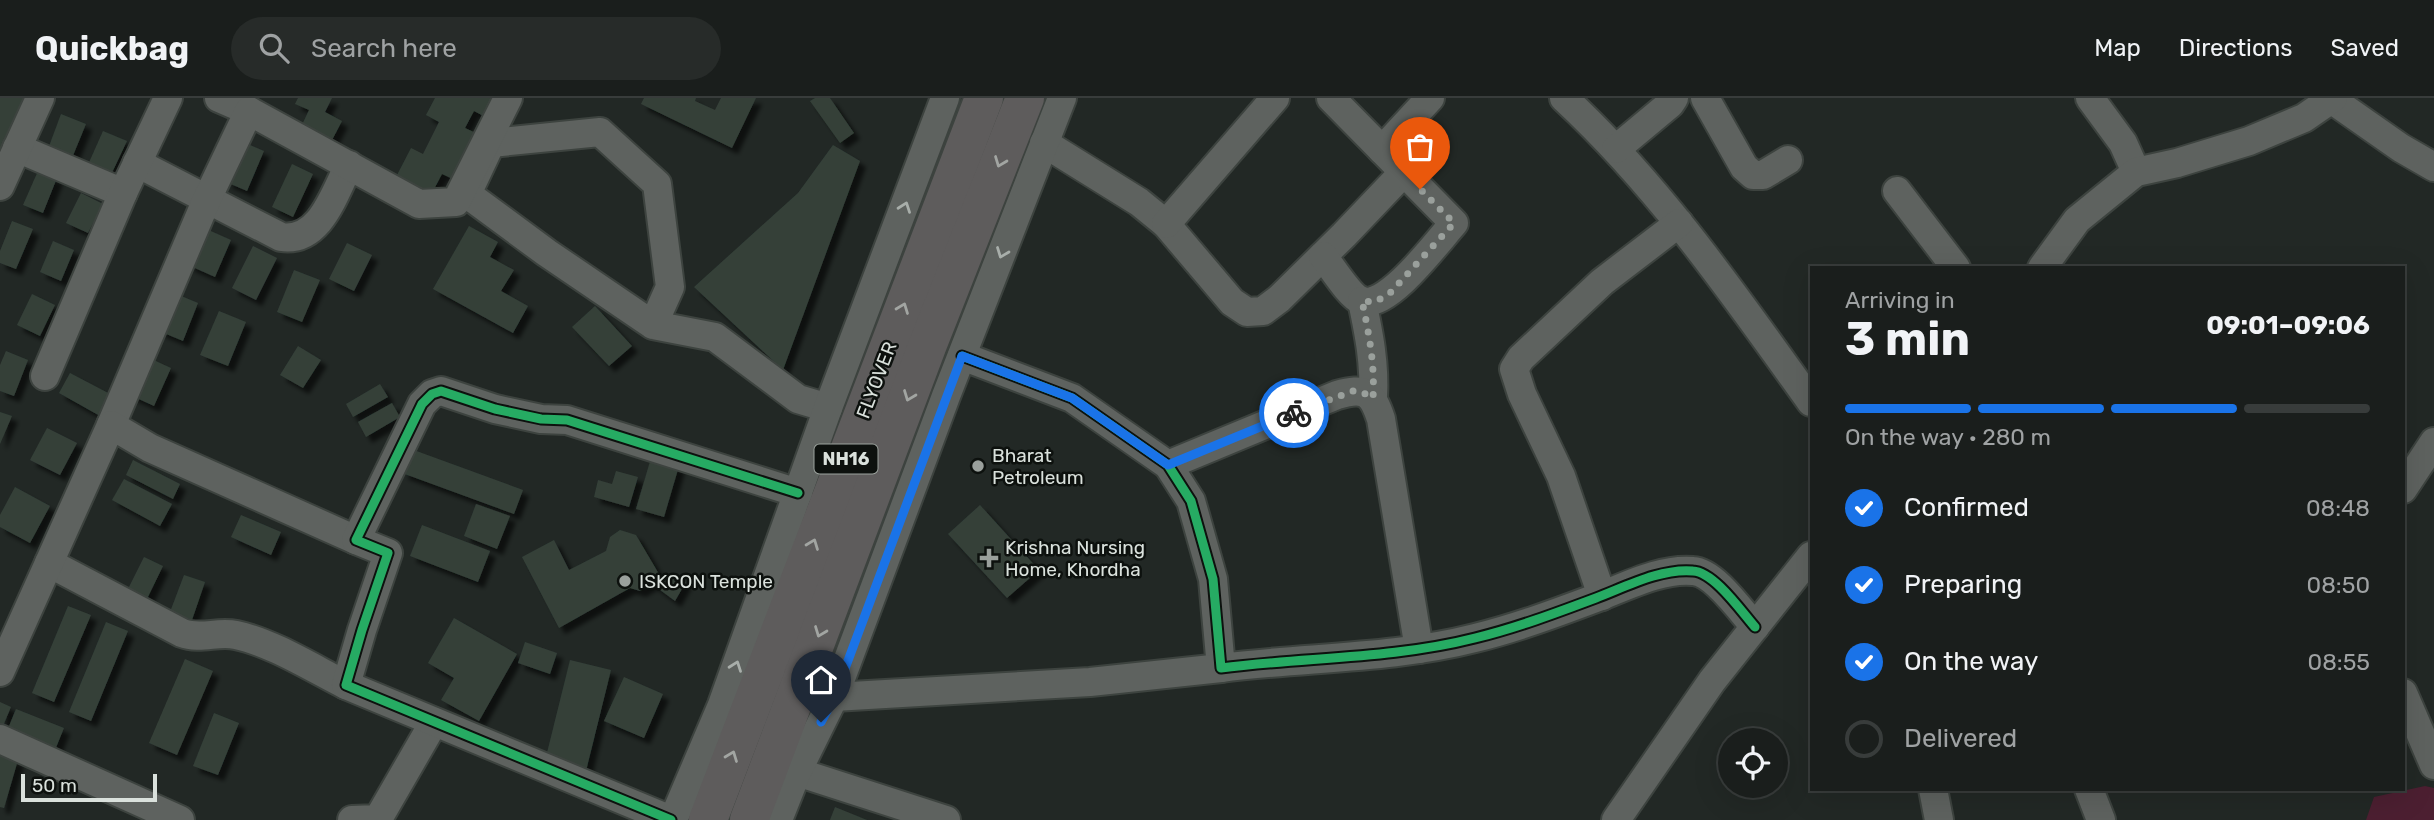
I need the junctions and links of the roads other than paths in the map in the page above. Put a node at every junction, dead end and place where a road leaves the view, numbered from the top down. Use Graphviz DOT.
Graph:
graph roads {
  1 [pos="40,98"];
  2 [pos="168,98"];
  3 [pos="219,98"];
  4 [pos="508,98"];
  5 [pos="946,98"];
  6 [pos="984,98"];
  7 [pos="1025,98"];
  8 [pos="1062,98"];
  9 [pos="1275,98"];
  10 [pos="1331,98"];
  11 [pos="1430,98"];
  12 [pos="1564,98"];
  13 [pos="1674,98"];
  14 [pos="1704,98"];
  15 [pos="2090,98"];
  16 [pos="2332,99"];
  17 [pos="249,111"];
  18 [pos="1044,143"];
  19 [pos="17,148"];
  20 [pos="1616,149"];
  21 [pos="1382,150"];
  22 [pos="1788,160"];
  23 [pos="137,163"];
  24 [pos="349,165"];
  25 [pos="2434,167"];
  26 [pos="1404,172"];
  27 [pos="2136,172"];
  28 [pos="0,186"];
  29 [pos="1897,191"];
  30 [pos="123,192"];
  31 [pos="207,199"];
  32 [pos="1679,223"];
  33 [pos="1166,224"];
  34 [pos="1323,256"];
  35 [pos="2053,263"];
  36 [pos="1954,266"];
  37 [pos="1362,301"];
  38 [pos="653,325"];
  39 [pos="962,356"];
  40 [pos="45,376"];
  41 [pos="1373,398"];
  42 [pos="1810,401"];
  43 [pos="828,408"];
  44 [pos="111,425"];
  45 [pos="2434,442"];
  46 [pos="1168,465"];
  47 [pos="2405,486"];
  48 [pos="798,493"];
  49 [pos="356,540"];
  50 [pos="1810,557"];
  51 [pos="49,563"];
  52 [pos="1602,596"];
  53 [pos="1755,627"];
  54 [pos="1419,649"];
  55 [pos="1221,667"];
  56 [pos="0,672"];
  57 [pos="346,685"];
  58 [pos="834,698"];
  59 [pos="2405,698"];
  60 [pos="434,722"];
  61 [pos="0,739"];
  62 [pos="2434,765"];
  63 [pos="797,772"];
  64 [pos="1933,791"];
  65 [pos="2090,791"];
  66 [pos="180,820"];
  67 [pos="352,820"];
  68 [pos="672,820"];
  69 [pos="708,820"];
  70 [pos="750,820"];
  71 [pos="778,820"];
  72 [pos="946,820"];
  73 [pos="1616,820"];
  74 [pos="1939,820"];
  75 [pos="2101,820"];
  1 -- 19 [label="street"];
  2 -- 23 [label="street"];
  3 -- 17 [label="street"];
  4 -- 24 [label="street"];
  43 -- 5 [label="street, one-way"];
  69 -- 6 [label="highway, FLYOVER / NH16, one-way"];
  7 -- 70 [label="highway, FLYOVER / NH16, one-way"];
  8 -- 18 [label="street"];
  9 -- 33 [label="street"];
  10 -- 21 [label="street"];
  11 -- 21 [label="street"];
  12 -- 20 [label="street"];
  13 -- 20 [label="street"];
  14 -- 22 [label="street"];
  15 -- 27 [label="street"];
  16 -- 25 [label="street"];
  16 -- 27 [label="street"];
  17 -- 24 [label="street"];
  17 -- 31 [label="street"];
  18 -- 33 [label="street"];
  18 -- 39 [label="street, one-way"];
  19 -- 28 [label="street"];
  19 -- 30 [label="street"];
  20 -- 32 [label="street"];
  21 -- 26 [label="street"];
  23 -- 30 [label="street"];
  23 -- 31 [label="street"];
  24 -- 31 [label="street"];
  26 -- 34 [label="street"];
  26 -- 37 [label="street"];
  27 -- 35 [label="street"];
  29 -- 36 [label="street"];
  30 -- 40 [label="street"];
  31 -- 44 [label="street"];
  32 -- 42 [label="street"];
  32 -- 52 [label="street"];
  33 -- 34 [label="street"];
  34 -- 37 [label="street"];
  37 -- 41 [label="street"];
  38 -- 38 [label="street"];
  38 -- 43 [label="street"];
  39 -- 46 [label="street"];
  39 -- 58 [label="street"];
  41 -- 46 [label="street"];
  41 -- 54 [label="street"];
  43 -- 48 [label="street"];
  44 -- 49 [label="street"];
  44 -- 51 [label="street"];
  45 -- 47 [label="street"];
  46 -- 55 [label="street"];
  48 -- 49 [label="street"];
  68 -- 48 [label="street, one-way"];
  49 -- 57 [label="street"];
  50 -- 53 [label="street"];
  51 -- 56 [label="street"];
  51 -- 57 [label="street"];
  52 -- 53 [label="street"];
  52 -- 54 [label="street"];
  53 -- 73 [label="street"];
  54 -- 55 [label="street"];
  55 -- 58 [label="street"];
  57 -- 60 [label="street"];
  58 -- 63 [label="street"];
  59 -- 62 [label="street"];
  60 -- 67 [label="street"];
  60 -- 68 [label="street"];
  61 -- 66 [label="street"];
  63 -- 71 [label="street"];
  63 -- 72 [label="street"];
  64 -- 74 [label="street"];
  65 -- 75 [label="street"];
}
